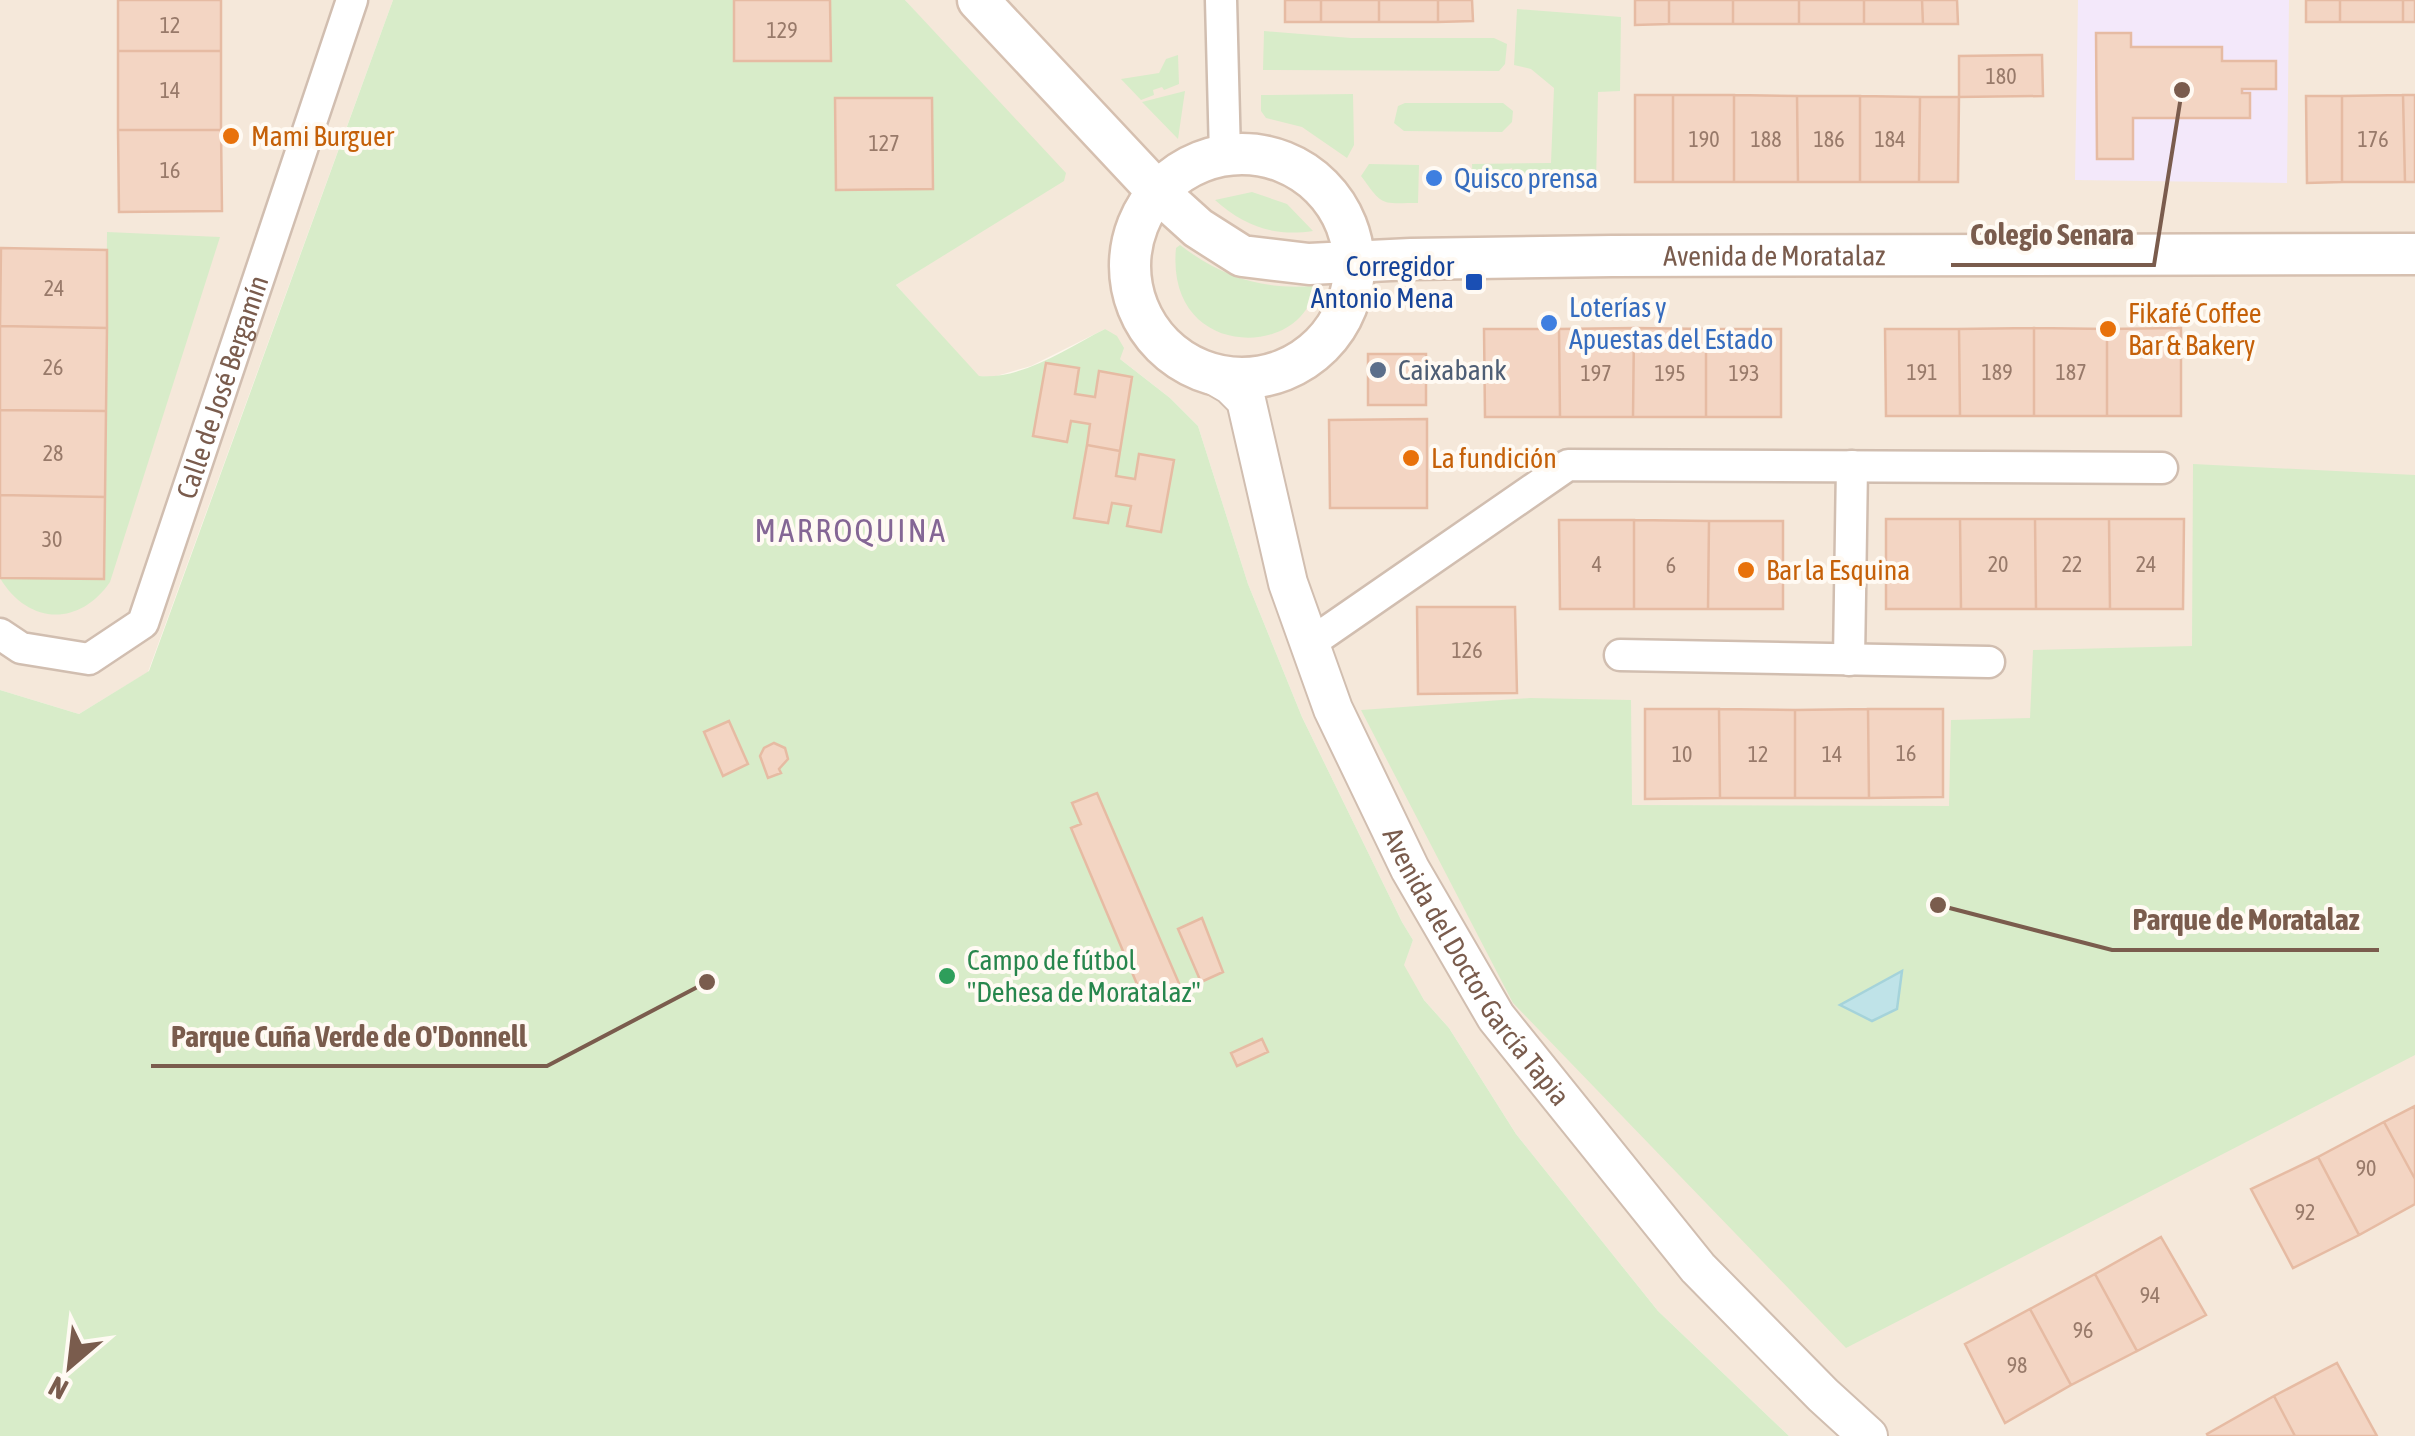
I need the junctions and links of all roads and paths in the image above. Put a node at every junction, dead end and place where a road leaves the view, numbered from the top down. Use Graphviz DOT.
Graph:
graph roads {
  1 [pos="352,0"];
  2 [pos="978,0"];
  3 [pos="1221,0"];
  4 [pos="1225,155"];
  5 [pos="1158,191"];
  6 [pos="2415,254"];
  7 [pos="1354,261"];
  8 [pos="1254,388"];
  9 [pos="1852,466"];
  10 [pos="2162,468"];
  11 [pos="0,634"];
  12 [pos="1309,644"];
  13 [pos="1620,655"];
  14 [pos="1849,660"];
  15 [pos="1989,662"];
  16 [pos="1868,1436"];
  1 -- 11 [label="street, Calle de José Bergamín"];
  2 -- 5 [label="main road"];
  3 -- 4 [label="street"];
  4 -- 5 [label="main road"];
  4 -- 7 [label="main road"];
  5 -- 7 [label="main road, Avenida de Moratalaz"];
  5 -- 8 [label="main road"];
  6 -- 7 [label="main road, Avenida de Moratalaz"];
  7 -- 8 [label="main road"];
  8 -- 12 [label="street, Avenida del Doctor García Tapia"];
  9 -- 10 [label="street"];
  9 -- 12 [label="street"];
  9 -- 14 [label="street"];
  12 -- 16 [label="street, Avenida del Doctor García Tapia"];
  13 -- 14 [label="street"];
  14 -- 15 [label="street"];
}
